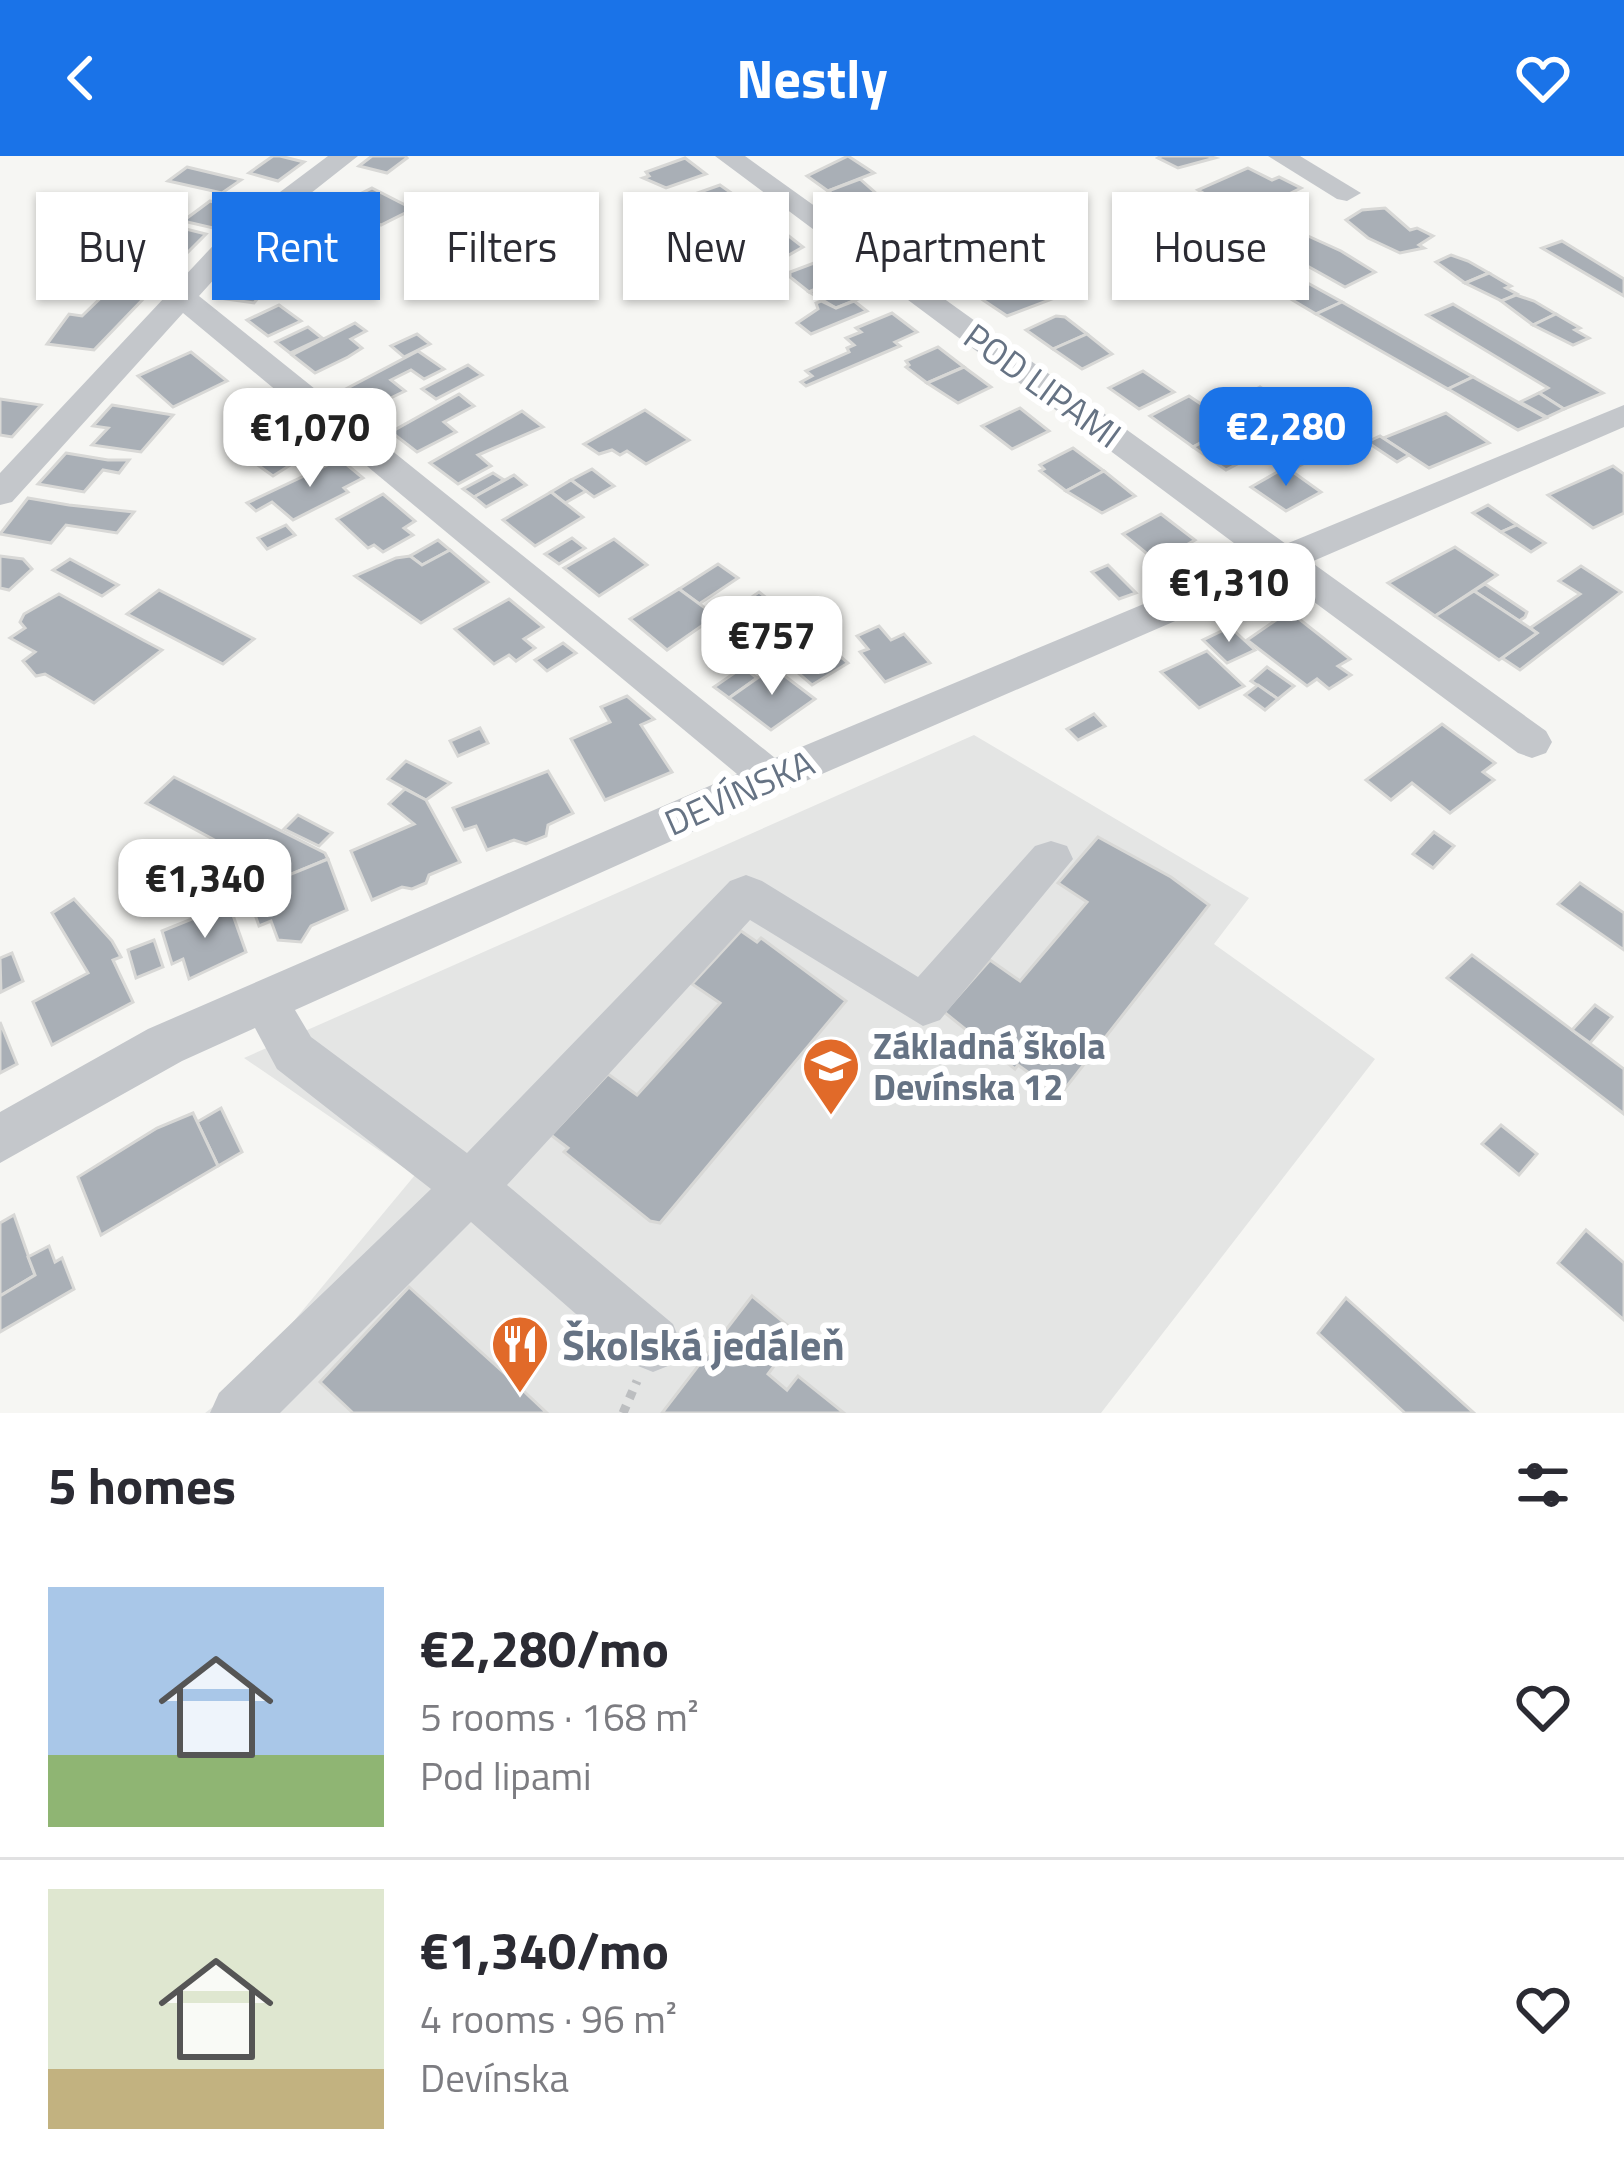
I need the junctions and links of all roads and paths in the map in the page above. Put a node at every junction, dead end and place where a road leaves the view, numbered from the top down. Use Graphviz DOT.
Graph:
graph roads {
  1 [pos="346,156"];
  2 [pos="728,156"];
  3 [pos="1281,156"];
  4 [pos="1347,193"];
  5 [pos="188,292"];
  6 [pos="181,300"];
  7 [pos="185,300"];
  8 [pos="1624,416"];
  9 [pos="0,494"];
  10 [pos="1286,561"];
  11 [pos="1532,742"];
  12 [pos="770,778"];
  13 [pos="1051,859"];
  14 [pos="265,1001"];
  15 [pos="0,1139"];
  16 [pos="470,1186"];
  17 [pos="653,1344"];
  18 [pos="239,1413"];
  1 -- 5 [label="street"];
  2 -- 10 [label="street, POD LIPAMI"];
  3 -- 4 [label="street"];
  6 -- 9 [label="street"];
  7 -- 12 [label="street"];
  8 -- 10 [label="street, DEVÍNSKA"];
  10 -- 11 [label="street, POD LIPAMI"];
  10 -- 12 [label="street, DEVÍNSKA"];
  12 -- 14 [label="street, DEVÍNSKA"];
  13 -- 16 [label="street"];
  14 -- 15 [label="street, DEVÍNSKA"];
  14 -- 16 [label="street"];
  16 -- 17 [label="street"];
  16 -- 18 [label="street"];
}
